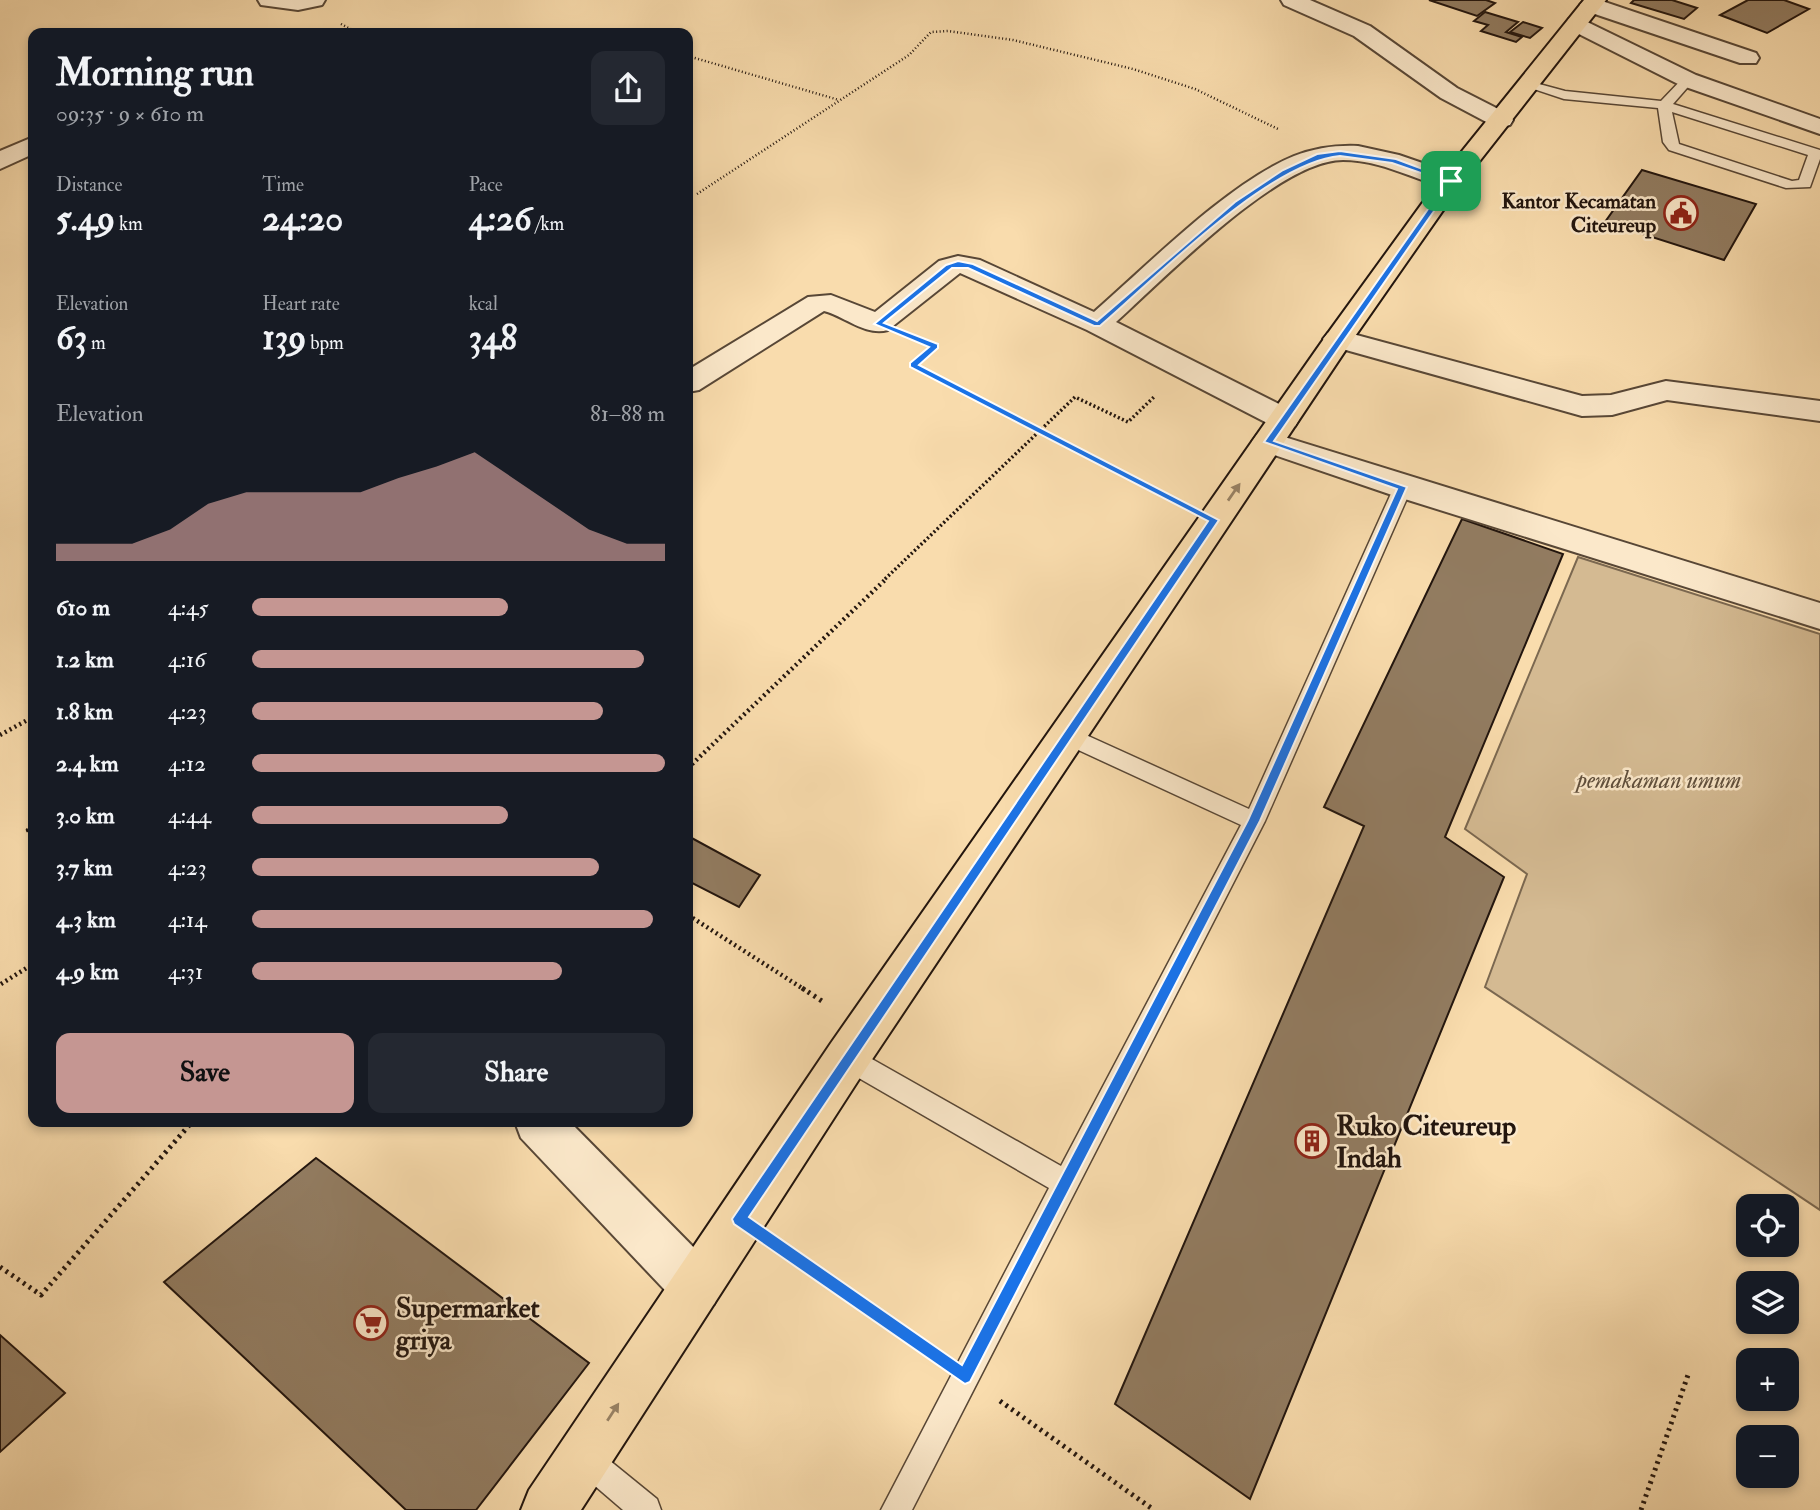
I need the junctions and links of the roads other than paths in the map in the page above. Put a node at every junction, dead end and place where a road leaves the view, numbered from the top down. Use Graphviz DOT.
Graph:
graph roads {
  1 [pos="269,0"];
  2 [pos="314,0"];
  3 [pos="1292,0"];
  4 [pos="1588,10"];
  5 [pos="1748,58"];
  6 [pos="1688,80"];
  7 [pos="1528,85"];
  8 [pos="1664,105"];
  9 [pos="1501,120"];
  10 [pos="1820,127"];
  11 [pos="28,146"];
  12 [pos="0,160"];
  13 [pos="1451,181"];
  14 [pos="1097,324"];
  15 [pos="1338,338"];
  16 [pos="693,380"];
  17 [pos="1820,411"];
  18 [pos="1276,430"];
  19 [pos="1403,487"];
  20 [pos="1820,616"];
  21 [pos="1068,736"];
  22 [pos="1254,821"];
  23 [pos="857,1044"];
  24 [pos="543,1127"];
  25 [pos="1065,1183"];
  26 [pos="696,1286"];
  27 [pos="583,1457"];
  28 [pos="549,1510"];
  29 [pos="646,1510"];
  30 [pos="896,1510"];
  1 -- 2 [label="street"];
  3 -- 9 [label="street"];
  4 -- 5 [label="street"];
  4 -- 6 [label="street"];
  4 -- 7 [label="main road"];
  6 -- 8 [label="lane"];
  6 -- 10 [label="street"];
  7 -- 8 [label="lane"];
  7 -- 9 [label="main road"];
  8 -- 8 [label="lane"];
  9 -- 13 [label="main road"];
  11 -- 12 [label="street"];
  13 -- 14 [label="street"];
  13 -- 15 [label="main road"];
  14 -- 16 [label="street"];
  14 -- 18 [label="street"];
  15 -- 17 [label="street"];
  15 -- 18 [label="main road"];
  18 -- 19 [label="street"];
  21 -- 18 [label="main road, one-way"];
  19 -- 20 [label="street"];
  19 -- 22 [label="lane"];
  21 -- 22 [label="lane"];
  21 -- 23 [label="main road"];
  22 -- 25 [label="lane"];
  23 -- 25 [label="lane"];
  23 -- 26 [label="main road"];
  24 -- 26 [label="street"];
  25 -- 30 [label="lane"];
  27 -- 26 [label="main road, one-way"];
  27 -- 28 [label="main road"];
  27 -- 29 [label="lane"];
}
